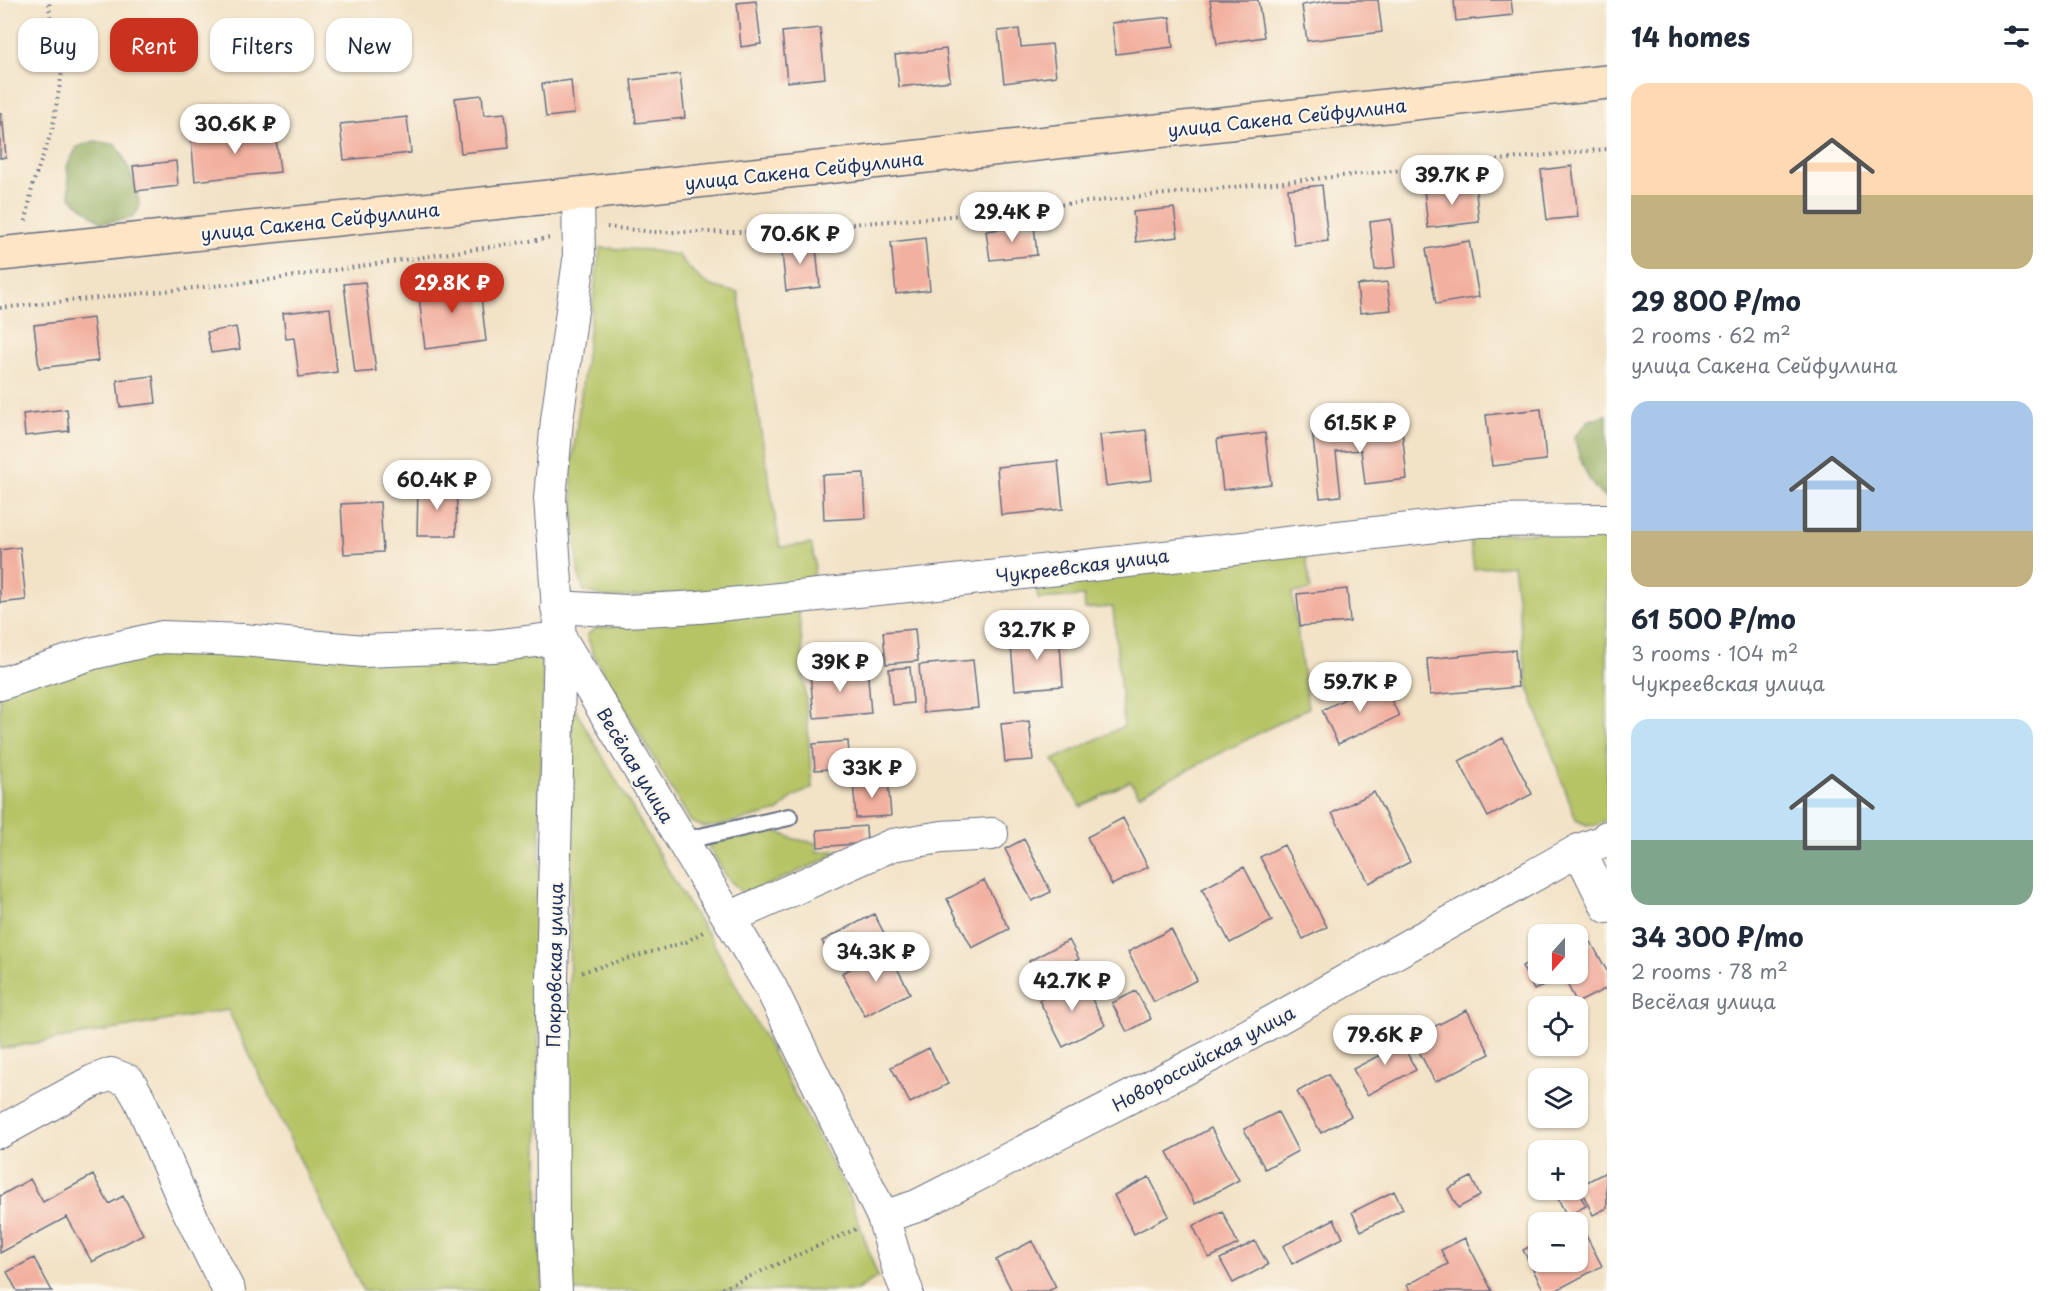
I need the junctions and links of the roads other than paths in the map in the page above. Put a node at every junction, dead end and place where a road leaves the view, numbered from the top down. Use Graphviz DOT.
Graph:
graph roads {
  1 [pos="1607,82"];
  2 [pos="578,194"];
  3 [pos="9,253"];
  4 [pos="1607,520"];
  5 [pos="557,607"];
  6 [pos="560,638"];
  7 [pos="0,684"];
  8 [pos="789,817"];
  9 [pos="992,834"];
  10 [pos="682,841"];
  11 [pos="1599,842"];
  12 [pos="1607,907"];
  13 [pos="729,918"];
  14 [pos="0,1132"];
  15 [pos="883,1217"];
  16 [pos="229,1291"];
  17 [pos="556,1291"];
  18 [pos="907,1291"];
  1 -- 2 [label="main road, улица Сакена Сейфуллина"];
  2 -- 3 [label="main road, улица Сакена Сейфуллина"];
  2 -- 5 [label="street, Весёлая улица"];
  4 -- 5 [label="street, Чукреевская улица"];
  5 -- 6 [label="street, Весёлая улица"];
  6 -- 7 [label="street"];
  6 -- 10 [label="street, Весёлая улица"];
  6 -- 17 [label="street, Покровская улица"];
  8 -- 10 [label="lane"];
  9 -- 13 [label="street"];
  10 -- 13 [label="street, Весёлая улица"];
  11 -- 12 [label="street"];
  11 -- 15 [label="street, Новороссийская улица"];
  13 -- 15 [label="street, Весёлая улица"];
  14 -- 16 [label="street"];
  15 -- 18 [label="street, Весёлая улица"];
}
